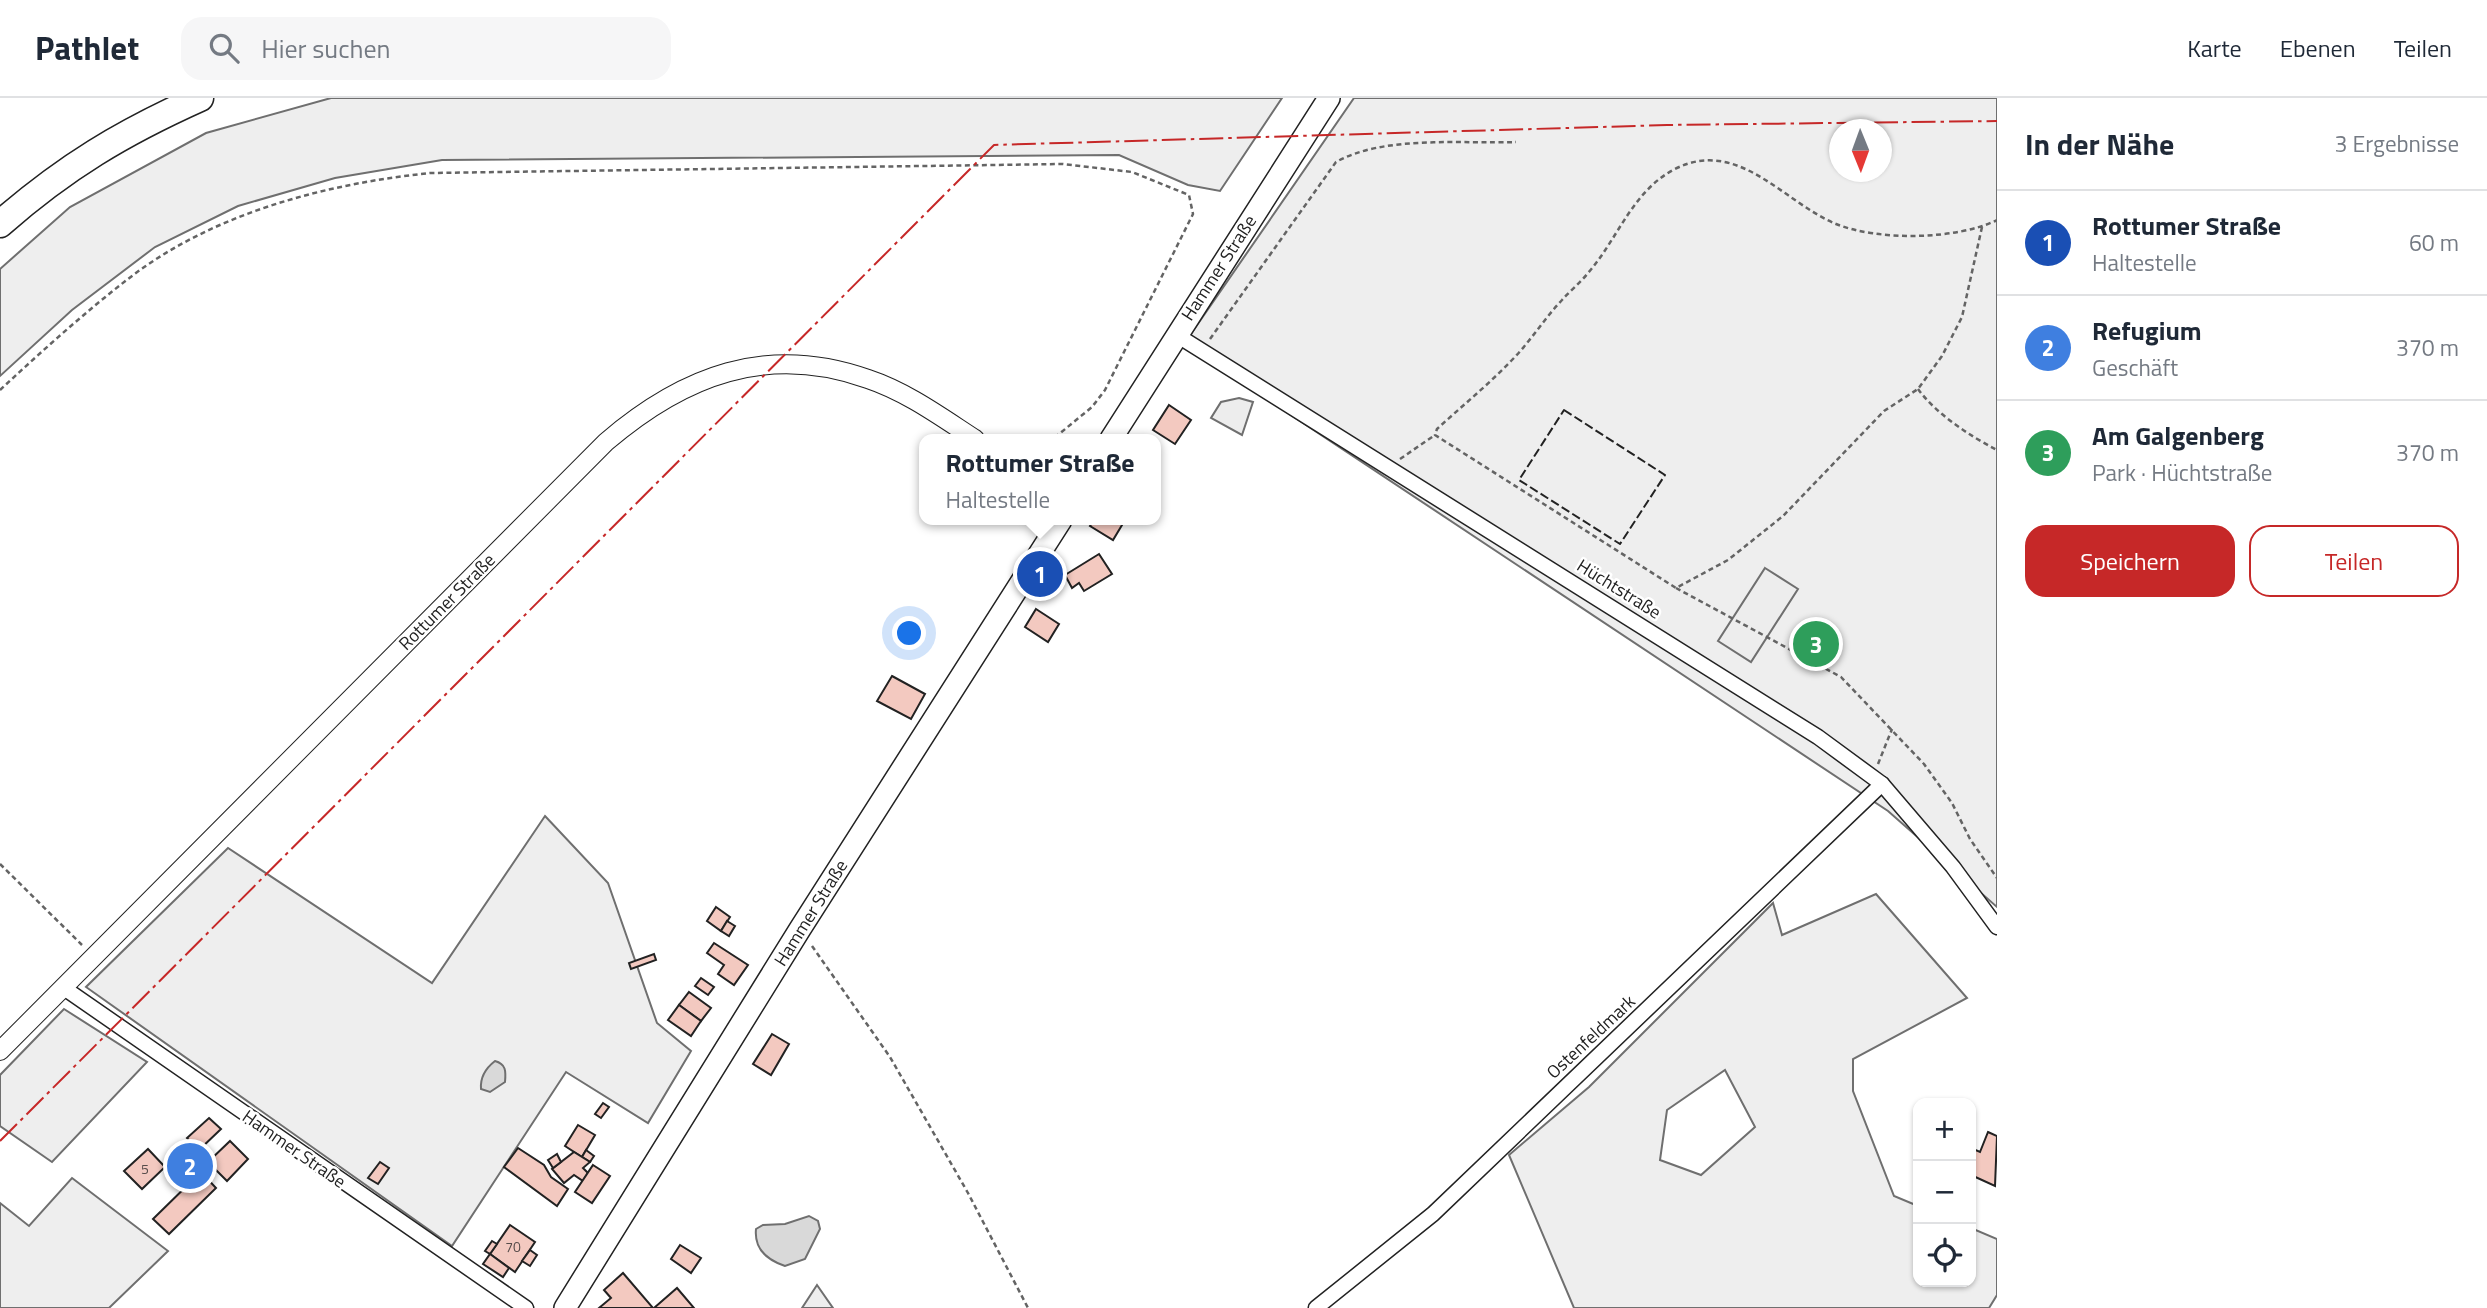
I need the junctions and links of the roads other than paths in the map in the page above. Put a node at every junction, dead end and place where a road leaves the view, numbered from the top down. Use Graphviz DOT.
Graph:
graph roads {
  1 [pos="201,98"];
  2 [pos="1329,98"];
  3 [pos="0,224"];
  4 [pos="1175,334"];
  5 [pos="967,434"];
  6 [pos="1114,434"];
  7 [pos="1058,525"];
  8 [pos="1877,780"];
  9 [pos="1997,927"];
  10 [pos="64,988"];
  11 [pos="0,1051"];
  12 [pos="526,1308"];
  13 [pos="565,1308"];
  14 [pos="1316,1308"];
  1 -- 3 [label="highway"];
  2 -- 4 [label="main road, Hammer Straße"];
  4 -- 6 [label="main road, Hammer Straße"];
  4 -- 8 [label="street, Hüchtstraße"];
  5 -- 10 [label="street, Rottumer Straße"];
  7 -- 13 [label="main road, Hammer Straße"];
  8 -- 9 [label="street, Hüchtstraße"];
  8 -- 14 [label="street, Ostenfeldmark"];
  10 -- 11 [label="street, Rottumer Straße"];
  10 -- 12 [label="street, Hammer Straße"];
}
